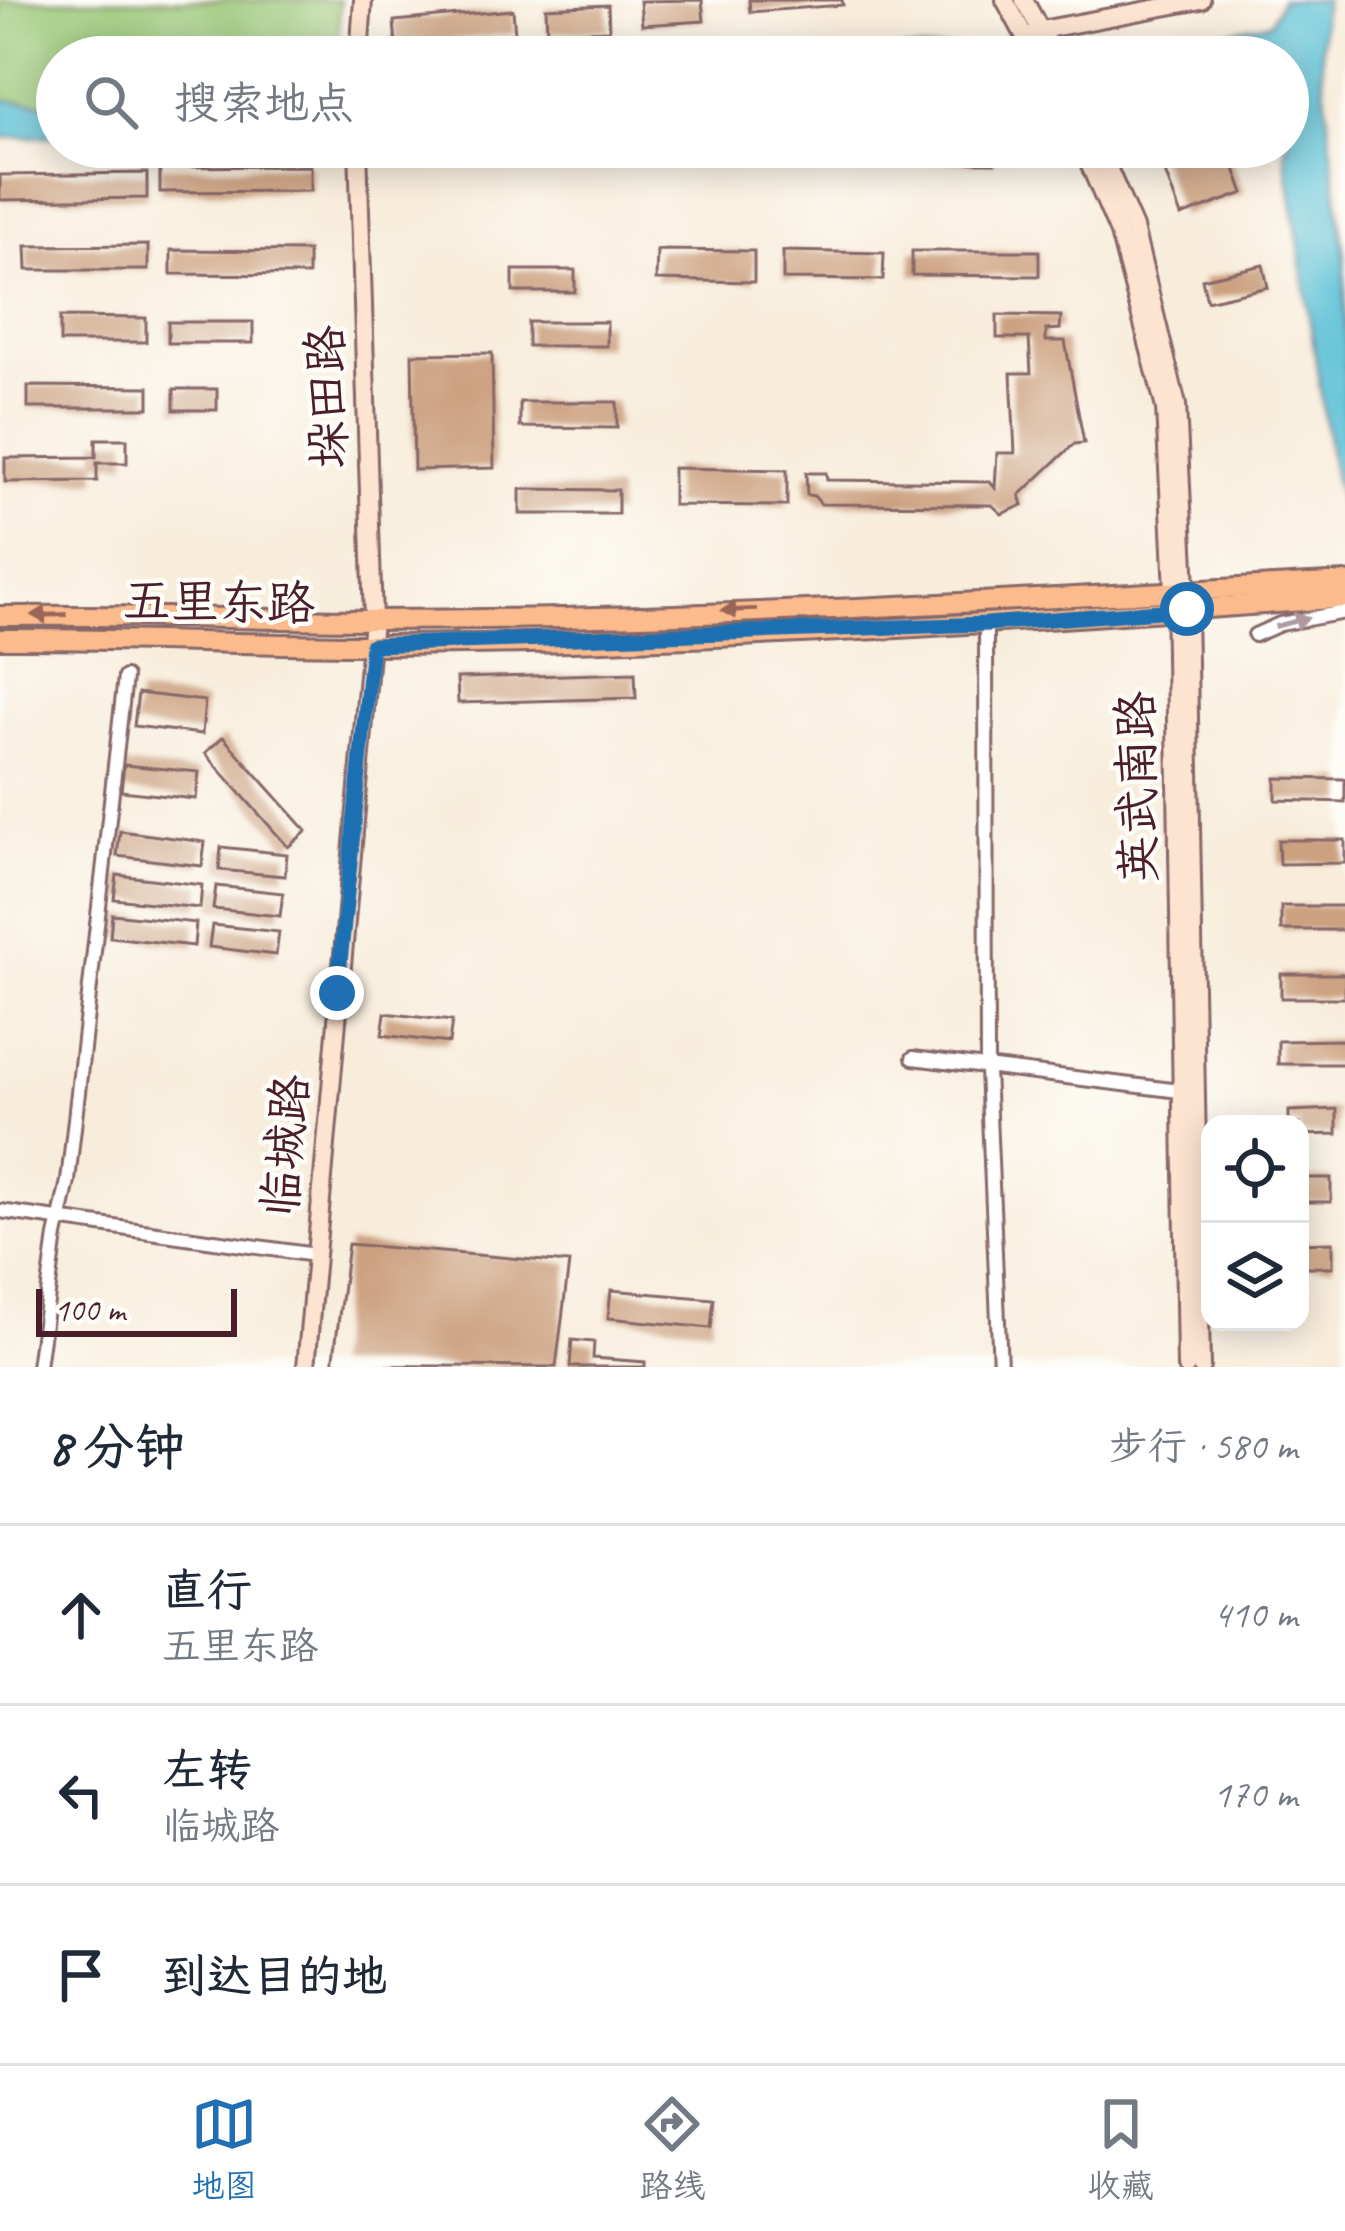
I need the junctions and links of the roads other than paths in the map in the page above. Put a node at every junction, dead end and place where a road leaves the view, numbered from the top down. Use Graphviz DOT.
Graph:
graph roads {
  1 [pos="363,0"];
  2 [pos="1005,0"];
  3 [pos="1024,0"];
  4 [pos="1201,0"];
  5 [pos="1033,34"];
  6 [pos="360,36"];
  7 [pos="359,168"];
  8 [pos="1091,168"];
  9 [pos="1109,168"];
  10 [pos="1345,582"];
  11 [pos="1181,600"];
  12 [pos="1330,602"];
  13 [pos="0,616"];
  14 [pos="373,620"];
  15 [pos="986,624"];
  16 [pos="1255,635"];
  17 [pos="0,639"];
  18 [pos="372,645"];
  19 [pos="125,676"];
  20 [pos="913,1058"];
  21 [pos="987,1070"];
  22 [pos="1180,1091"];
  23 [pos="0,1210"];
  24 [pos="62,1218"];
  25 [pos="315,1255"];
  26 [pos="38,1367"];
  27 [pos="305,1367"];
  28 [pos="1000,1367"];
  29 [pos="1186,1367"];
  30 [pos="1201,1367"];
  1 -- 6 [label="main road"];
  2 -- 5 [label="main road"];
  3 -- 5 [label="main road"];
  4 -- 5 [label="main road"];
  7 -- 14 [label="main road, 垛田路"];
  8 -- 11 [label="main road, 英武南路"];
  9 -- 11 [label="main road, 英武南路"];
  10 -- 12 [label="main road, 五里东路"];
  11 -- 12 [label="main road, 五里东路"];
  11 -- 14 [label="main road, 五里东路, one-way"];
  11 -- 15 [label="main road, 五里东路"];
  11 -- 22 [label="main road, 英武南路"];
  11 -- 30 [label="main road, 英武南路"];
  16 -- 12 [label="street, one-way"];
  14 -- 13 [label="main road, 五里东路, one-way"];
  14 -- 18 [label="main road, 垛田路"];
  15 -- 18 [label="main road, 五里东路"];
  15 -- 21 [label="street"];
  17 -- 18 [label="main road, 五里东路"];
  18 -- 25 [label="main road, 临城路"];
  19 -- 24 [label="street"];
  20 -- 21 [label="street"];
  21 -- 22 [label="street"];
  21 -- 28 [label="street"];
  22 -- 29 [label="main road, 英武南路"];
  23 -- 24 [label="street"];
  24 -- 25 [label="street"];
  24 -- 26 [label="street"];
  25 -- 27 [label="main road, 临城路"];
}
